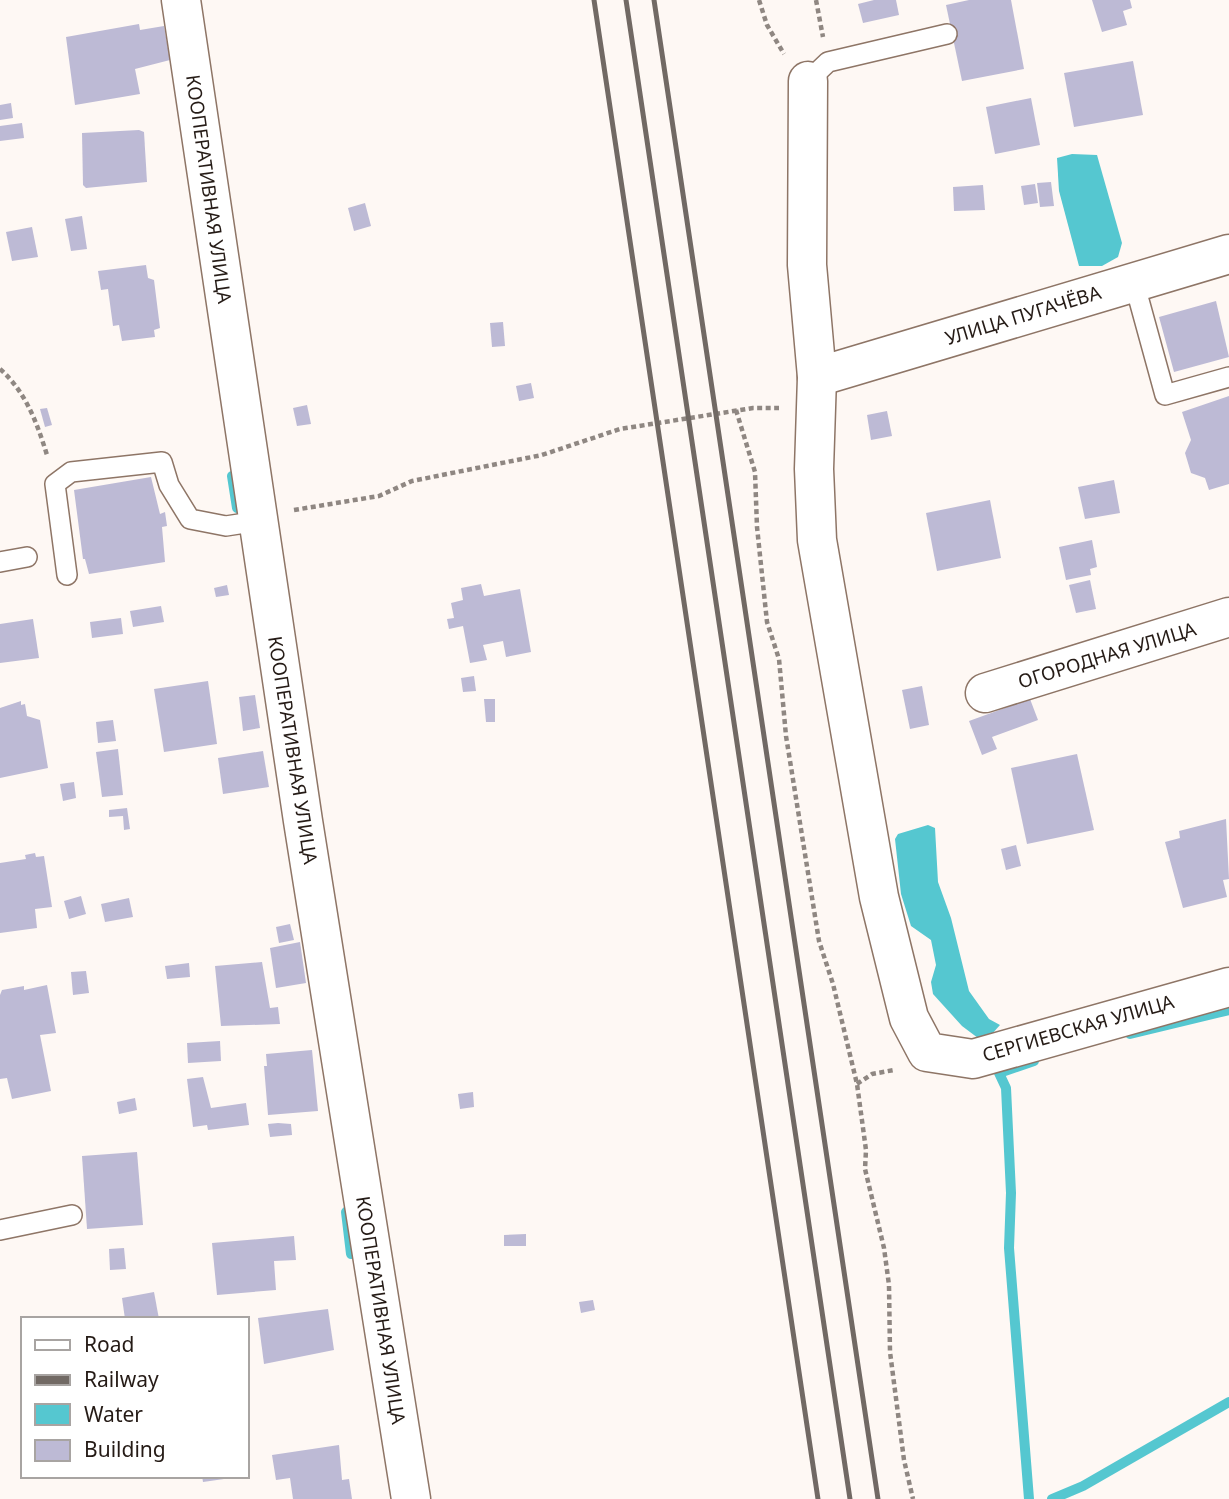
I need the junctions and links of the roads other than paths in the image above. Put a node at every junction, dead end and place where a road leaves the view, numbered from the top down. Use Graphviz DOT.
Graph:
graph roads {
  1 [pos="181,0"];
  2 [pos="947,34"];
  3 [pos="818,71"];
  4 [pos="1229,254"];
  5 [pos="1134,282"];
  6 [pos="1228,377"];
  7 [pos="816,393"];
  8 [pos="270,517"];
  9 [pos="27,557"];
  10 [pos="0,562"];
  11 [pos="67,575"];
  12 [pos="1229,617"];
  13 [pos="985,693"];
  14 [pos="1229,986"];
  15 [pos="72,1215"];
  16 [pos="0,1230"];
  17 [pos="411,1499"];
  1 -- 8 [label="street, КООПЕРАТИВНАЯ УЛИЦА"];
  2 -- 3 [label="lane"];
  3 -- 7 [label="street"];
  4 -- 5 [label="street, УЛИЦА ПУГАЧЁВА"];
  5 -- 6 [label="lane"];
  5 -- 7 [label="street, УЛИЦА ПУГАЧЁВА"];
  7 -- 14 [label="street, СЕРГИЕВСКАЯ УЛИЦА"];
  8 -- 11 [label="lane"];
  8 -- 17 [label="street, КООПЕРАТИВНАЯ УЛИЦА"];
  9 -- 10 [label="lane"];
  12 -- 13 [label="street, ОГОРОДНАЯ УЛИЦА"];
  15 -- 16 [label="lane"];
}
